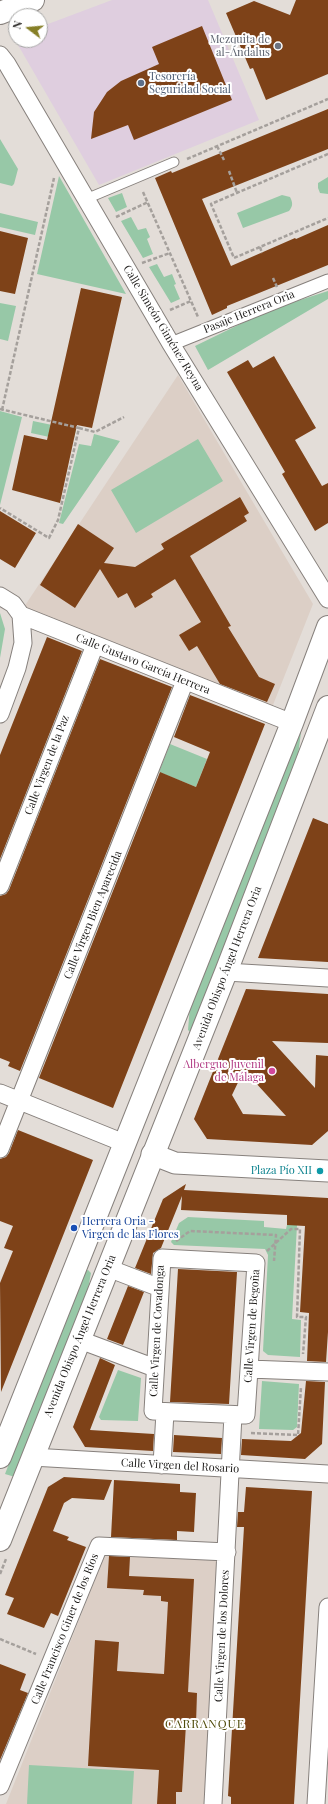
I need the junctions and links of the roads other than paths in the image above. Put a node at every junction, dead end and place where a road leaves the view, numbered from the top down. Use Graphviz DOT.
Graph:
graph roads {
  1 [pos="33,0"];
  2 [pos="0,13"];
  3 [pos="0,55"];
  4 [pos="178,161"];
  5 [pos="86,199"];
  6 [pos="328,281"];
  7 [pos="171,344"];
  8 [pos="0,596"];
  9 [pos="328,599"];
  10 [pos="21,615"];
  11 [pos="328,627"];
  12 [pos="95,645"];
  13 [pos="186,681"];
  14 [pos="328,708"];
  15 [pos="0,714"];
  16 [pos="292,723"];
  17 [pos="0,886"];
  18 [pos="226,972"];
  19 [pos="328,978"];
  20 [pos="0,1093"];
  21 [pos="19,1100"];
  22 [pos="124,1143"];
  23 [pos="0,1149"];
  24 [pos="152,1154"];
  25 [pos="328,1171"];
  26 [pos="162,1258"];
  27 [pos="108,1268"];
  28 [pos="160,1288"];
  29 [pos="80,1340"];
  30 [pos="155,1368"];
  31 [pos="249,1369"];
  32 [pos="328,1372"];
  33 [pos="165,1412"];
  34 [pos="233,1414"];
  35 [pos="0,1457"];
  36 [pos="32,1457"];
  37 [pos="162,1465"];
  38 [pos="232,1469"];
  39 [pos="328,1474"];
  40 [pos="0,1540"];
  41 [pos="227,1552"];
  42 [pos="328,1607"];
  43 [pos="0,1786"];
  44 [pos="213,1804"];
  45 [pos="316,1804"];
  1 -- 2 [label="main road"];
  3 -- 5 [label="street, Calle Simeón Giménez Reyna"];
  4 -- 5 [label="lane"];
  5 -- 7 [label="street, Calle Simeón Giménez Reyna"];
  6 -- 7 [label="street, Pasaje Herrera Oria"];
  7 -- 9 [label="street, Calle Simeón Giménez Reyna"];
  8 -- 10 [label="street, Calle Gustavo García Herrera"];
  10 -- 12 [label="street, Calle Gustavo García Herrera"];
  10 -- 15 [label="street"];
  11 -- 16 [label="main road"];
  12 -- 13 [label="street, Calle Gustavo García Herrera"];
  12 -- 17 [label="street, Calle Virgen de la Paz"];
  13 -- 16 [label="street, Calle Gustavo García Herrera"];
  13 -- 21 [label="street, Calle Virgen Bien Aparecida"];
  14 -- 18 [label="main road, Avenida Obispo Ángel Herrera Oria"];
  16 -- 22 [label="main road"];
  18 -- 19 [label="street"];
  18 -- 24 [label="main road, Avenida Obispo Ángel Herrera Oria"];
  20 -- 21 [label="street"];
  21 -- 22 [label="street"];
  21 -- 23 [label="street, Calle Virgen Bien Aparecida"];
  22 -- 24 [label="main road"];
  22 -- 35 [label="main road"];
  24 -- 25 [label="street"];
  24 -- 27 [label="main road, Avenida Obispo Ángel Herrera Oria"];
  26 -- 28 [label="street, Calle Virgen de Covadonga"];
  26 -- 31 [label="street, Calle Virgen de Begoña"];
  27 -- 28 [label="street"];
  27 -- 29 [label="main road, Avenida Obispo Ángel Herrera Oria"];
  28 -- 30 [label="street, Calle Virgen de Covadonga"];
  29 -- 30 [label="street"];
  29 -- 36 [label="main road, Avenida Obispo Ángel Herrera Oria"];
  30 -- 33 [label="street, Calle Virgen de Covadonga"];
  31 -- 32 [label="street"];
  31 -- 34 [label="street, Calle Virgen de Begoña"];
  33 -- 34 [label="street"];
  33 -- 37 [label="street, Calle Virgen de Covadonga"];
  34 -- 38 [label="street"];
  36 -- 37 [label="street, Calle Virgen del Rosario"];
  36 -- 40 [label="main road, Avenida Obispo Ángel Herrera Oria"];
  37 -- 38 [label="street, Calle Virgen del Rosario"];
  38 -- 39 [label="street, Calle Virgen del Rosario"];
  38 -- 41 [label="street, Calle Virgen de los Dolores"];
  41 -- 43 [label="street, Calle Francisco Giner de los Ríos"];
  41 -- 44 [label="street, Calle Virgen de los Dolores"];
  42 -- 45 [label="street"];
}
